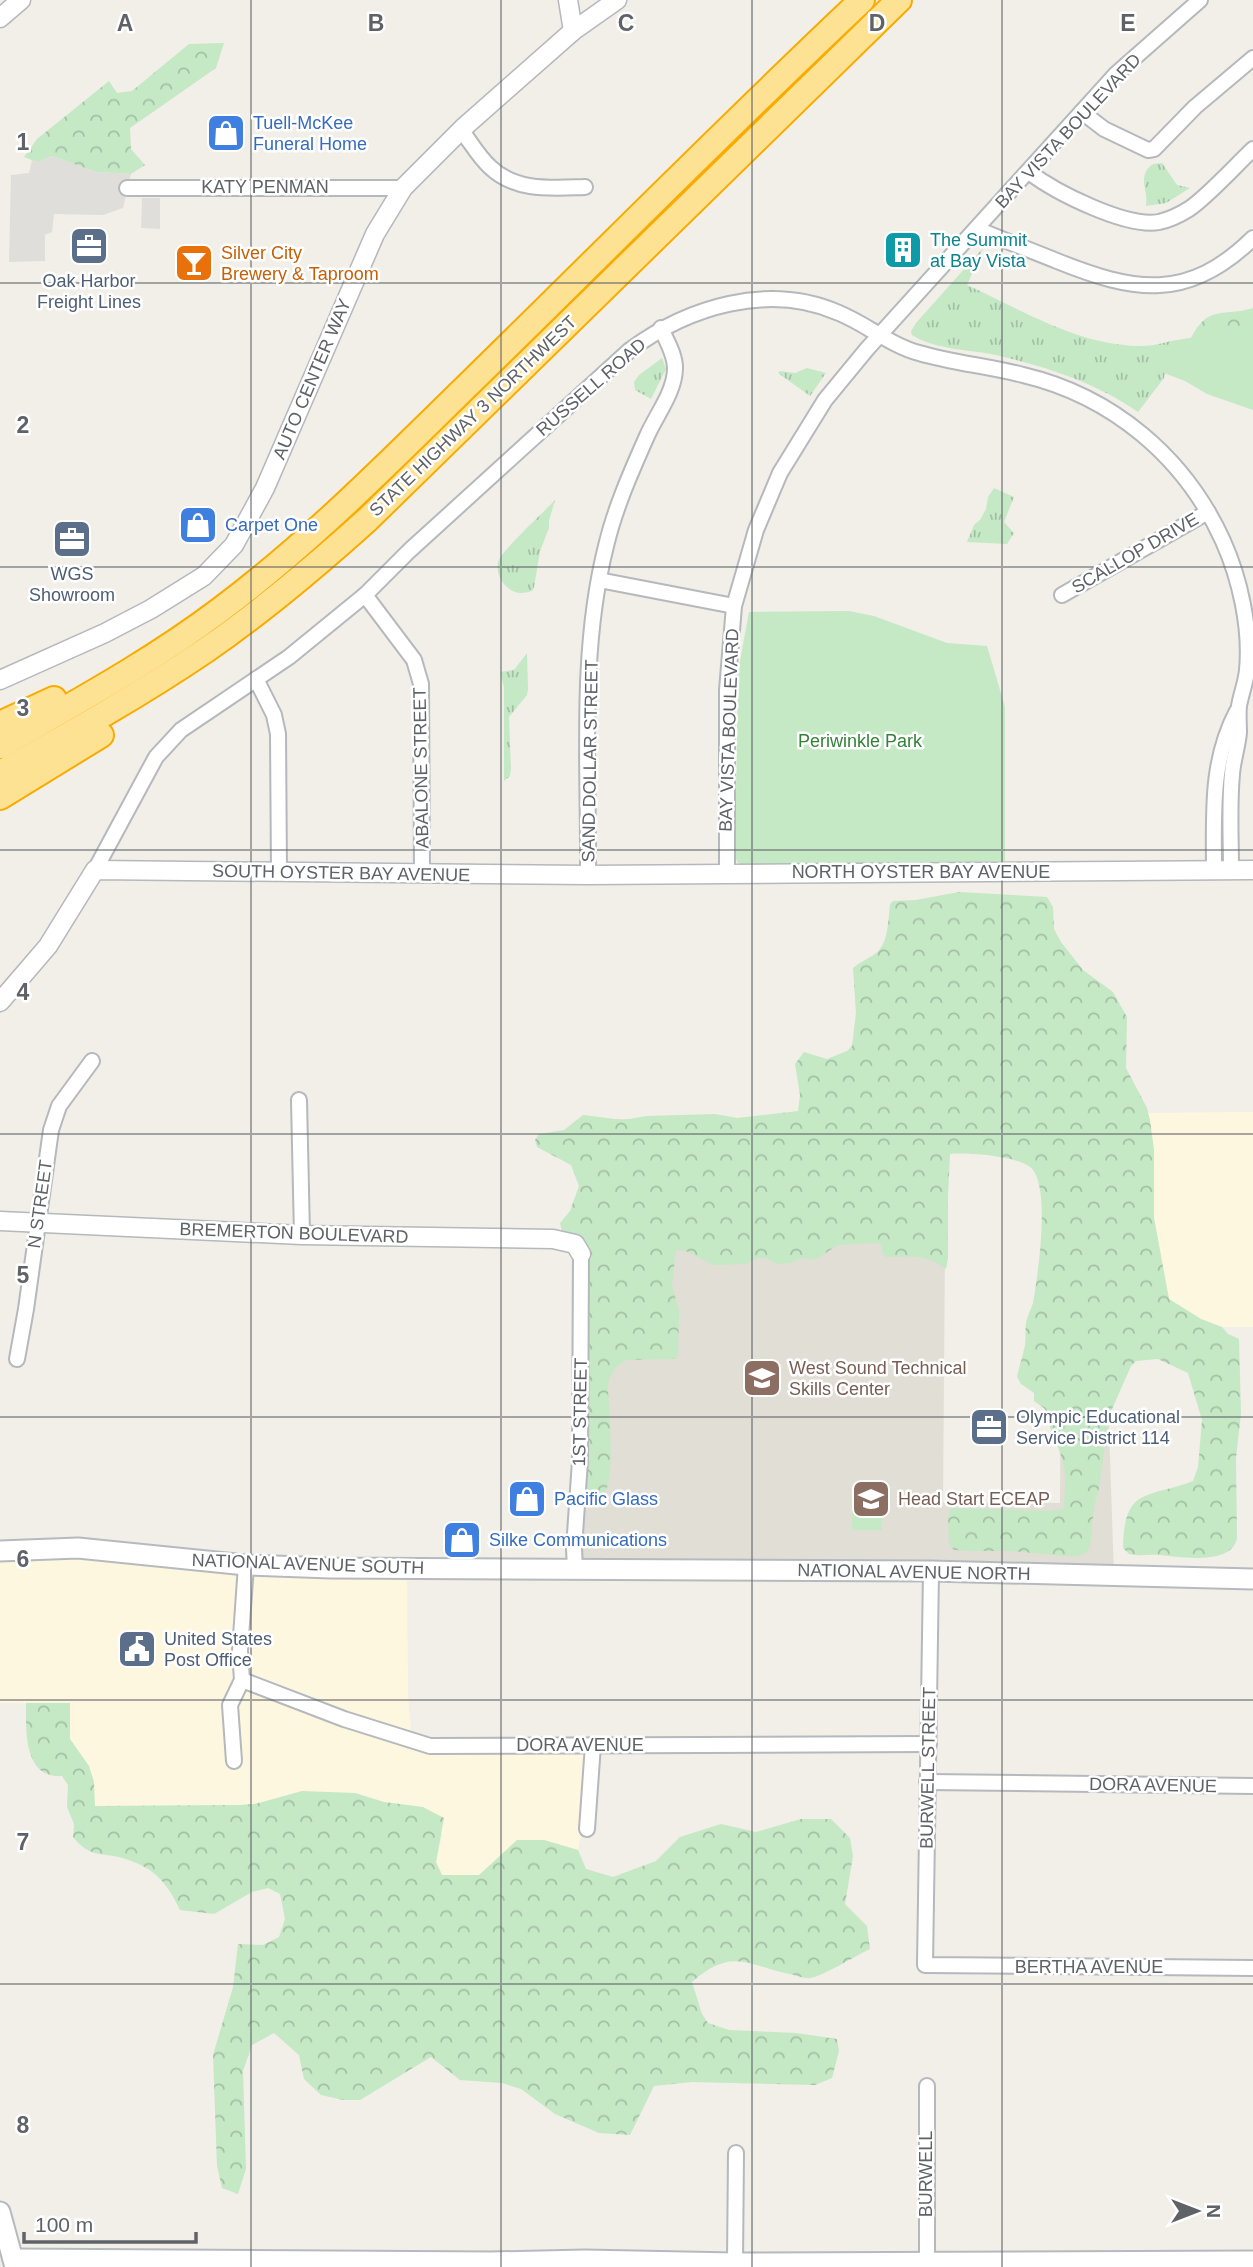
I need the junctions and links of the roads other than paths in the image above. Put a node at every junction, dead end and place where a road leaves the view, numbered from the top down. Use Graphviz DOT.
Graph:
graph roads {
  1 [pos="21,0"];
  2 [pos="568,0"];
  3 [pos="617,0"];
  4 [pos="845,0"];
  5 [pos="862,0"];
  6 [pos="899,0"];
  7 [pos="1200,0"];
  8 [pos="0,18"];
  9 [pos="573,31"];
  10 [pos="1253,58"];
  11 [pos="756,100"];
  12 [pos="1083,112"];
  13 [pos="461,131"];
  14 [pos="1253,149"];
  15 [pos="1029,172"];
  16 [pos="585,187"];
  17 [pos="127,188"];
  18 [pos="402,188"];
  19 [pos="977,229"];
  20 [pos="1253,238"];
  21 [pos="661,328"];
  22 [pos="881,335"];
  23 [pos="1208,512"];
  24 [pos="318,564"];
  25 [pos="599,580"];
  26 [pos="254,583"];
  27 [pos="365,595"];
  28 [pos="1062,595"];
  29 [pos="734,606"];
  30 [pos="256,678"];
  31 [pos="0,680"];
  32 [pos="0,724"];
  33 [pos="0,746"];
  34 [pos="0,773"];
  35 [pos="0,797"];
  36 [pos="94,870"];
  37 [pos="1222,870"];
  38 [pos="1253,870"];
  39 [pos="279,872"];
  40 [pos="422,874"];
  41 [pos="727,874"];
  42 [pos="588,875"];
  43 [pos="0,1002"];
  44 [pos="92,1062"];
  45 [pos="299,1100"];
  46 [pos="0,1221"];
  47 [pos="37,1223"];
  48 [pos="302,1236"];
  49 [pos="581,1254"];
  50 [pos="17,1359"];
  51 [pos="0,1551"];
  52 [pos="246,1565"];
  53 [pos="575,1570"];
  54 [pos="931,1571"];
  55 [pos="1253,1579"];
  56 [pos="242,1680"];
  57 [pos="929,1744"];
  58 [pos="593,1745"];
  59 [pos="234,1761"];
  60 [pos="927,1782"];
  61 [pos="1253,1786"];
  62 [pos="587,1829"];
  63 [pos="925,1965"];
  64 [pos="1253,1968"];
  65 [pos="927,2086"];
  66 [pos="736,2153"];
  67 [pos="0,2212"];
  68 [pos="1253,2262"];
  69 [pos="14,2263"];
  70 [pos="585,2263"];
  71 [pos="735,2263"];
  72 [pos="927,2263"];
  73 [pos="947,2265"];
  1 -- 8 [label="street"];
  2 -- 9 [label="street"];
  3 -- 9 [label="street, AUTO CENTER WAY"];
  4 -- 11 [label="highway"];
  5 -- 11 [label="highway, STATE HIGHWAY 3 NORTHWEST"];
  6 -- 24 [label="highway, STATE HIGHWAY 3 NORTHWEST"];
  7 -- 12 [label="street, BAY VISTA BOULEVARD"];
  9 -- 13 [label="street, AUTO CENTER WAY"];
  10 -- 12 [label="street"];
  11 -- 26 [label="highway, STATE HIGHWAY 3 NORTHWEST"];
  12 -- 15 [label="street, BAY VISTA BOULEVARD"];
  13 -- 16 [label="street"];
  13 -- 18 [label="street, AUTO CENTER WAY"];
  14 -- 15 [label="street"];
  15 -- 19 [label="street, BAY VISTA BOULEVARD"];
  17 -- 18 [label="street, KATY PENMAN"];
  18 -- 31 [label="street, AUTO CENTER WAY"];
  19 -- 20 [label="street"];
  19 -- 22 [label="street, BAY VISTA BOULEVARD"];
  21 -- 22 [label="street, RUSSELL ROAD"];
  21 -- 25 [label="street, SAND DOLLAR STREET"];
  21 -- 27 [label="street, RUSSELL ROAD"];
  22 -- 23 [label="street, RUSSELL ROAD"];
  22 -- 29 [label="street, BAY VISTA BOULEVARD"];
  23 -- 28 [label="street, SCALLOP DRIVE"];
  23 -- 37 [label="street, RUSSELL ROAD"];
  24 -- 34 [label="highway, STATE HIGHWAY 3 NORTHWEST"];
  24 -- 35 [label="highway"];
  25 -- 29 [label="street"];
  25 -- 42 [label="street, SAND DOLLAR STREET"];
  26 -- 32 [label="highway"];
  26 -- 33 [label="highway, STATE HIGHWAY 3 NORTHWEST"];
  27 -- 30 [label="street, RUSSELL ROAD"];
  27 -- 40 [label="street, ABALONE STREET"];
  29 -- 41 [label="street, BAY VISTA BOULEVARD"];
  30 -- 36 [label="street, RUSSELL ROAD"];
  30 -- 39 [label="street"];
  36 -- 39 [label="street, SOUTH OYSTER BAY AVENUE"];
  36 -- 43 [label="street"];
  37 -- 38 [label="street, NORTH OYSTER BAY AVENUE"];
  37 -- 41 [label="street, NORTH OYSTER BAY AVENUE"];
  39 -- 40 [label="street, SOUTH OYSTER BAY AVENUE"];
  40 -- 42 [label="street, SOUTH OYSTER BAY AVENUE"];
  41 -- 42 [label="street, NORTH OYSTER BAY AVENUE"];
  44 -- 47 [label="street, N STREET"];
  45 -- 48 [label="street"];
  46 -- 47 [label="street, BREMERTON BOULEVARD"];
  47 -- 48 [label="street, BREMERTON BOULEVARD"];
  47 -- 50 [label="street, N STREET"];
  48 -- 49 [label="street, BREMERTON BOULEVARD"];
  49 -- 53 [label="street, 1ST STREET"];
  51 -- 52 [label="main road, NATIONAL AVENUE SOUTH"];
  52 -- 53 [label="main road, NATIONAL AVENUE SOUTH"];
  52 -- 56 [label="street"];
  53 -- 54 [label="main road, NATIONAL AVENUE NORTH"];
  54 -- 55 [label="main road, NATIONAL AVENUE NORTH"];
  54 -- 57 [label="street, BURWELL STREET"];
  56 -- 58 [label="street, DORA AVENUE"];
  56 -- 59 [label="street"];
  57 -- 58 [label="street, DORA AVENUE"];
  57 -- 60 [label="street, BURWELL STREET"];
  58 -- 62 [label="street"];
  60 -- 61 [label="street, DORA AVENUE"];
  60 -- 63 [label="street, BURWELL STREET"];
  63 -- 64 [label="street, BERTHA AVENUE"];
  65 -- 72 [label="street, BURWELL"];
  66 -- 71 [label="street"];
  67 -- 69 [label="main road"];
  68 -- 73 [label="main road"];
  69 -- 70 [label="main road"];
  70 -- 71 [label="main road"];
  71 -- 72 [label="main road"];
  72 -- 73 [label="main road"];
}
